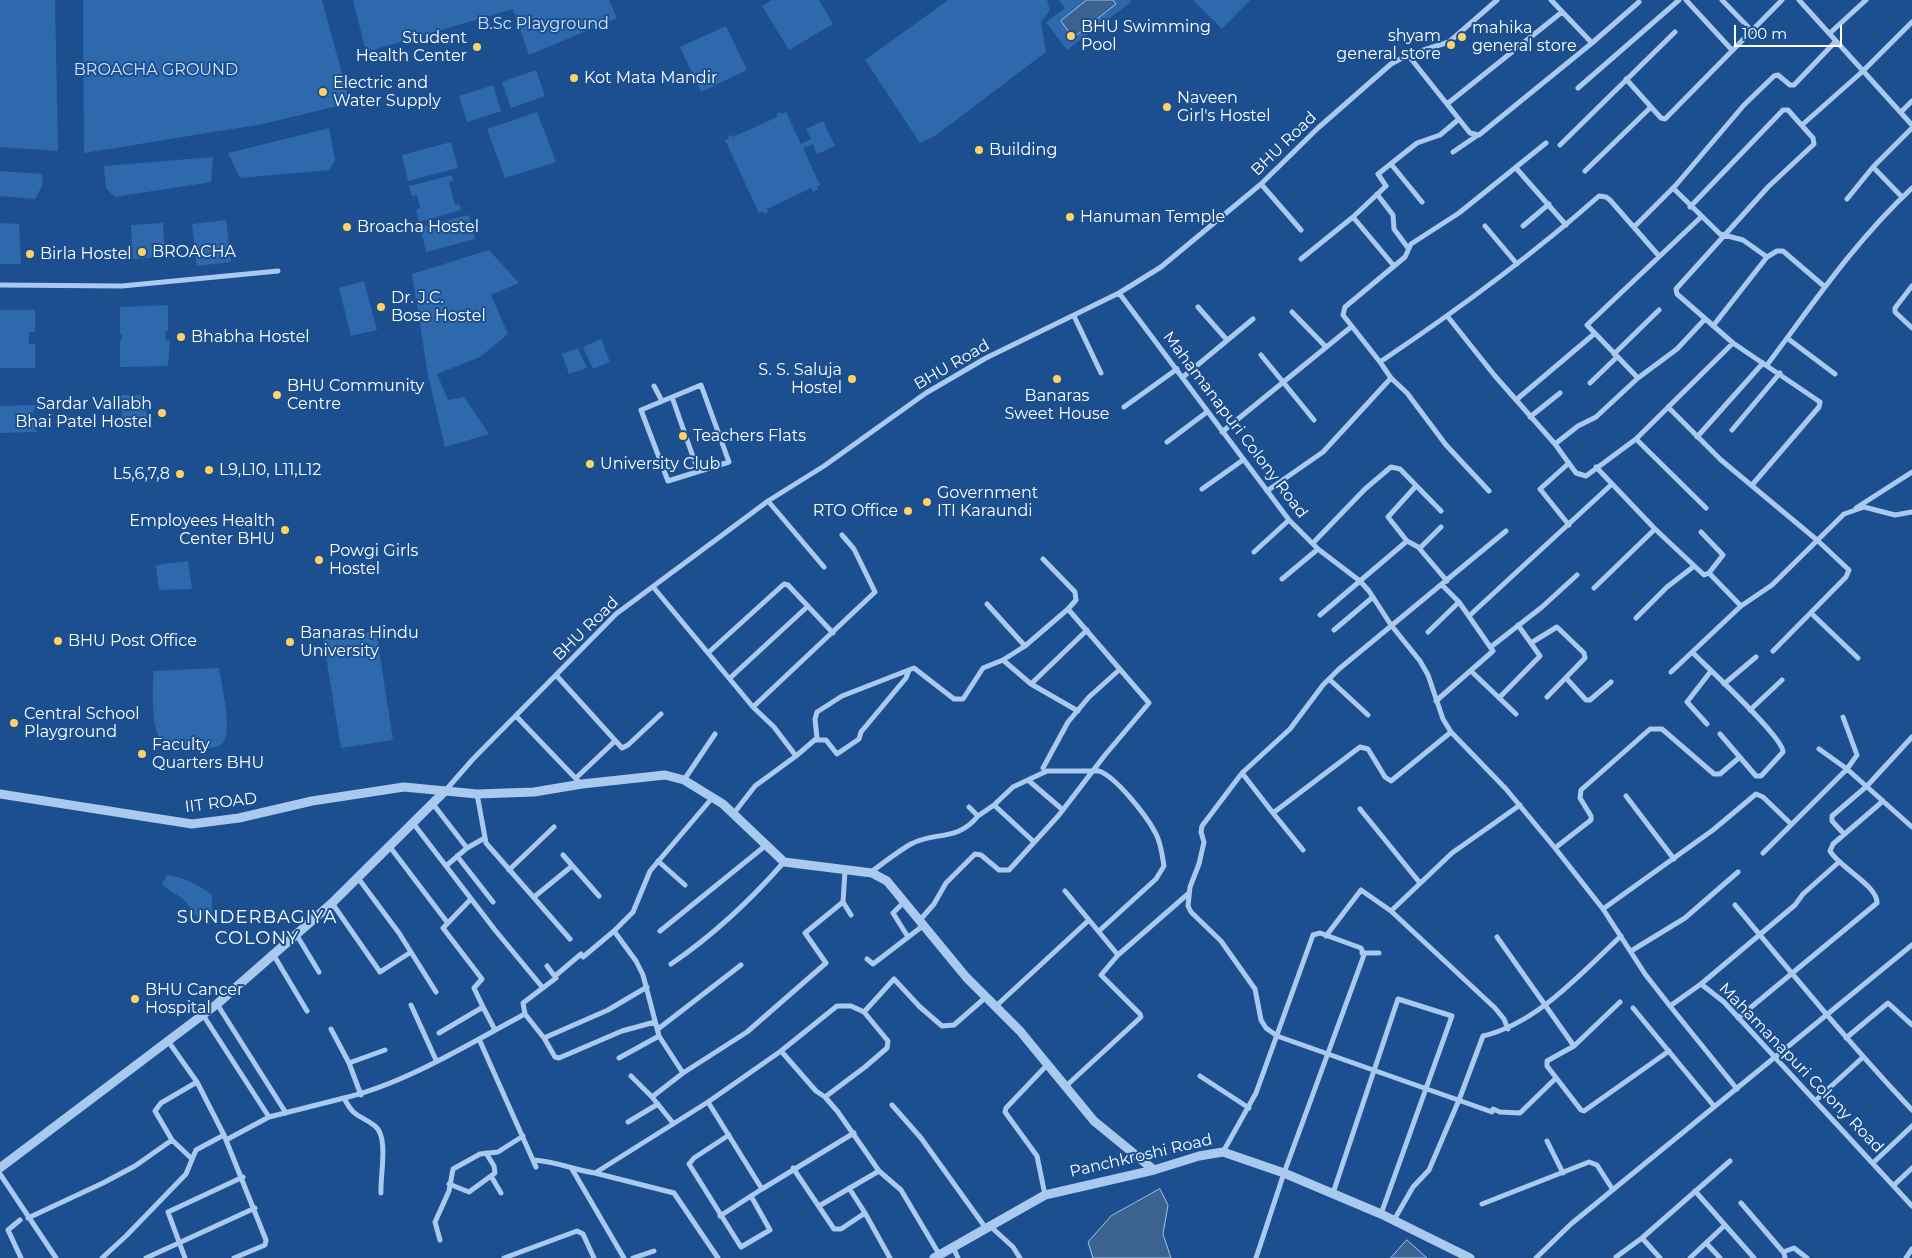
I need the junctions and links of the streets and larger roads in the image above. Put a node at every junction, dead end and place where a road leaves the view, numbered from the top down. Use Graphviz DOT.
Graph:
graph roads {
  1 [pos="1497,0"];
  2 [pos="1551,0"];
  3 [pos="1679,0"];
  4 [pos="1686,0"];
  5 [pos="1722,0"];
  6 [pos="1731,0"];
  7 [pos="1782,0"];
  8 [pos="1799,0"];
  9 [pos="1866,0"];
  10 [pos="1639,2"];
  11 [pos="1726,5"];
  12 [pos="1562,12"];
  13 [pos="1912,22"];
  14 [pos="1751,30"];
  15 [pos="1675,32"];
  16 [pos="1830,33"];
  17 [pos="1836,41"];
  18 [pos="1592,43"];
  19 [pos="1732,50"];
  20 [pos="1408,55"];
  21 [pos="1863,70"];
  22 [pos="1626,79"];
  23 [pos="1578,88"];
  24 [pos="1912,101"];
  25 [pos="1446,104"];
  26 [pos="1651,107"];
  27 [pos="1901,112"];
  28 [pos="1459,120"];
  29 [pos="1802,125"];
  30 [pos="1912,127"];
  31 [pos="1479,135"];
  32 [pos="1546,144"];
  33 [pos="1560,145"];
  34 [pos="1453,152"];
  35 [pos="1391,164"];
  36 [pos="1874,167"];
  37 [pos="1516,168"];
  38 [pos="1585,170"];
  39 [pos="1261,184"];
  40 [pos="1673,188"];
  41 [pos="1912,188"];
  42 [pos="1377,194"];
  43 [pos="1902,197"];
  44 [pos="1847,199"];
  45 [pos="1422,202"];
  46 [pos="1549,204"];
  47 [pos="1690,207"];
  48 [pos="1353,217"];
  49 [pos="1701,217"];
  50 [pos="1566,225"];
  51 [pos="1485,226"];
  52 [pos="1522,226"];
  53 [pos="1634,227"];
  54 [pos="1302,230"];
  55 [pos="1724,235"];
  56 [pos="1408,248"];
  57 [pos="1659,256"];
  58 [pos="1767,257"];
  59 [pos="1301,259"];
  60 [pos="1517,264"];
  61 [pos="1394,266"];
  62 [pos="278,271"];
  63 [pos="0,285"];
  64 [pos="1912,286"];
  65 [pos="1825,287"];
  66 [pos="1119,293"];
  67 [pos="1198,307"];
  68 [pos="1659,310"];
  69 [pos="1292,312"];
  70 [pos="1074,316"];
  71 [pos="1448,317"];
  72 [pos="1253,319"];
  73 [pos="1705,319"];
  74 [pos="1713,326"];
  75 [pos="1351,327"];
  76 [pos="1912,328"];
  77 [pos="1594,334"];
  78 [pos="1787,338"];
  79 [pos="1227,340"];
  80 [pos="1733,343"];
  81 [pos="1326,347"];
  82 [pos="1260,355"];
  83 [pos="1615,355"];
  84 [pos="1380,362"];
  85 [pos="1765,364"];
  86 [pos="1177,369"];
  87 [pos="1101,373"];
  88 [pos="1780,373"];
  89 [pos="1835,374"];
  90 [pos="1184,377"];
  91 [pos="1391,378"];
  92 [pos="1638,378"];
  93 [pos="1282,381"];
  94 [pos="1590,383"];
  95 [pos="654,386"];
  96 [pos="1560,393"];
  97 [pos="672,397"];
  98 [pos="1516,400"];
  99 [pos="662,401"];
  100 [pos="1668,406"];
  101 [pos="1124,407"];
  102 [pos="1207,412"];
  103 [pos="1530,417"];
  104 [pos="1314,420"];
  105 [pos="1732,430"];
  106 [pos="1222,432"];
  107 [pos="1697,437"];
  108 [pos="1636,439"];
  109 [pos="1167,442"];
  110 [pos="1555,444"];
  111 [pos="1243,460"];
  112 [pos="1569,463"];
  113 [pos="1596,468"];
  114 [pos="698,472"];
  115 [pos="1912,472"];
  116 [pos="1612,484"];
  117 [pos="1752,485"];
  118 [pos="1416,486"];
  119 [pos="1202,489"];
  120 [pos="1267,491"];
  121 [pos="1489,491"];
  122 [pos="768,501"];
  123 [pos="1706,508"];
  124 [pos="1852,510"];
  125 [pos="1441,511"];
  126 [pos="1912,512"];
  127 [pos="1289,520"];
  128 [pos="1569,525"];
  129 [pos="1441,528"];
  130 [pos="1655,529"];
  131 [pos="1506,531"];
  132 [pos="1701,532"];
  133 [pos="842,535"];
  134 [pos="1817,540"];
  135 [pos="1407,541"];
  136 [pos="1313,543"];
  137 [pos="1418,548"];
  138 [pos="1318,549"];
  139 [pos="1254,552"];
  140 [pos="1043,559"];
  141 [pos="824,567"];
  142 [pos="1693,567"];
  143 [pos="1709,572"];
  144 [pos="1577,575"];
  145 [pos="1282,579"];
  146 [pos="1360,581"];
  147 [pos="1447,581"];
  148 [pos="1442,585"];
  149 [pos="654,588"];
  150 [pos="1594,588"];
  151 [pos="1373,597"];
  152 [pos="1459,602"];
  153 [pos="987,604"];
  154 [pos="808,606"];
  155 [pos="1741,606"];
  156 [pos="1068,609"];
  157 [pos="1812,614"];
  158 [pos="1320,615"];
  159 [pos="1469,616"];
  160 [pos="1636,618"];
  161 [pos="1518,625"];
  162 [pos="1391,626"];
  163 [pos="1086,630"];
  164 [pos="1334,630"];
  165 [pos="1428,632"];
  166 [pos="833,633"];
  167 [pos="1532,643"];
  168 [pos="1025,646"];
  169 [pos="1492,646"];
  170 [pos="709,652"];
  171 [pos="1774,652"];
  172 [pos="1694,653"];
  173 [pos="1756,656"];
  174 [pos="1858,658"];
  175 [pos="1003,660"];
  176 [pos="909,670"];
  177 [pos="1119,670"];
  178 [pos="1711,670"];
  179 [pos="1471,671"];
  180 [pos="1671,672"];
  181 [pos="556,675"];
  182 [pos="730,678"];
  183 [pos="1328,679"];
  184 [pos="1566,679"];
  185 [pos="1782,680"];
  186 [pos="1611,682"];
  187 [pos="1031,684"];
  188 [pos="1724,684"];
  189 [pos="1547,697"];
  190 [pos="1499,698"];
  191 [pos="1436,701"];
  192 [pos="753,707"];
  193 [pos="1750,710"];
  194 [pos="1078,711"];
  195 [pos="661,714"];
  196 [pos="1516,714"];
  197 [pos="1368,715"];
  198 [pos="516,716"];
  199 [pos="1843,717"];
  200 [pos="1707,724"];
  201 [pos="1451,732"];
  202 [pos="715,734"];
  203 [pos="1720,734"];
  204 [pos="1912,737"];
  205 [pos="816,740"];
  206 [pos="614,742"];
  207 [pos="1819,749"];
  208 [pos="796,756"];
  209 [pos="1740,757"];
  210 [pos="1044,768"];
  211 [pos="1847,770"];
  212 [pos="1093,771"];
  213 [pos="1242,773"];
  214 [pos="684,780"];
  215 [pos="1028,780"];
  216 [pos="579,781"];
  217 [pos="1866,786"];
  218 [pos="445,791"];
  219 [pos="0,794"];
  220 [pos="477,794"];
  221 [pos="1626,796"];
  222 [pos="713,797"];
  223 [pos="1883,801"];
  224 [pos="433,804"];
  225 [pos="994,805"];
  226 [pos="1520,805"];
  227 [pos="969,808"];
  228 [pos="1360,809"];
  229 [pos="1063,810"];
  230 [pos="734,813"];
  231 [pos="1274,813"];
  232 [pos="978,816"];
  233 [pos="413,823"];
  234 [pos="1791,824"];
  235 [pos="554,827"];
  236 [pos="1912,827"];
  237 [pos="1844,834"];
  238 [pos="483,839"];
  239 [pos="1033,841"];
  240 [pos="765,846"];
  241 [pos="390,847"];
  242 [pos="468,848"];
  243 [pos="1555,848"];
  244 [pos="1303,850"];
  245 [pos="1762,853"];
  246 [pos="562,855"];
  247 [pos="457,856"];
  248 [pos="1674,859"];
  249 [pos="658,861"];
  250 [pos="784,862"];
  251 [pos="1839,862"];
  252 [pos="446,866"];
  253 [pos="572,866"];
  254 [pos="509,870"];
  255 [pos="845,871"];
  256 [pos="1738,872"];
  257 [pos="870,873"];
  258 [pos="358,878"];
  259 [pos="1420,883"];
  260 [pos="685,885"];
  261 [pos="1065,891"];
  262 [pos="1189,892"];
  263 [pos="598,896"];
  264 [pos="534,897"];
  265 [pos="470,899"];
  266 [pos="493,902"];
  267 [pos="843,902"];
  268 [pos="904,902"];
  269 [pos="332,903"];
  270 [pos="1735,905"];
  271 [pos="1603,909"];
  272 [pos="1391,912"];
  273 [pos="851,914"];
  274 [pos="1089,920"];
  275 [pos="447,922"];
  276 [pos="922,922"];
  277 [pos="614,931"];
  278 [pos="660,931"];
  279 [pos="1099,931"];
  280 [pos="296,934"];
  281 [pos="1760,935"];
  282 [pos="1326,936"];
  283 [pos="1621,936"];
  284 [pos="908,937"];
  285 [pos="1497,937"];
  286 [pos="570,939"];
  287 [pos="1912,945"];
  288 [pos="1631,951"];
  289 [pos="411,952"];
  290 [pos="1362,953"];
  291 [pos="1379,953"];
  292 [pos="273,954"];
  293 [pos="1118,955"];
  294 [pos="867,959"];
  295 [pos="671,964"];
  296 [pos="741,965"];
  297 [pos="547,966"];
  298 [pos="319,972"];
  299 [pos="1793,972"];
  300 [pos="555,976"];
  301 [pos="1701,984"];
  302 [pos="647,987"];
  303 [pos="543,988"];
  304 [pos="436,992"];
  305 [pos="986,996"];
  306 [pos="1620,1002"];
  307 [pos="217,1004"];
  308 [pos="1545,1004"];
  309 [pos="411,1005"];
  310 [pos="996,1006"];
  311 [pos="1670,1006"];
  312 [pos="483,1007"];
  313 [pos="1633,1008"];
  314 [pos="307,1011"];
  315 [pos="864,1012"];
  316 [pos="203,1014"];
  317 [pos="525,1014"];
  318 [pos="1826,1017"];
  319 [pos="1738,1018"];
  320 [pos="655,1022"];
  321 [pos="1912,1024"];
  322 [pos="331,1029"];
  323 [pos="658,1029"];
  324 [pos="1508,1029"];
  325 [pos="494,1030"];
  326 [pos="439,1033"];
  327 [pos="659,1036"];
  328 [pos="1277,1036"];
  329 [pos="479,1038"];
  330 [pos="544,1038"];
  331 [pos="1846,1038"];
  332 [pos="168,1041"];
  333 [pos="1574,1046"];
  334 [pos="385,1050"];
  335 [pos="781,1051"];
  336 [pos="1669,1051"];
  337 [pos="1328,1053"];
  338 [pos="619,1058"];
  339 [pos="1775,1058"];
  340 [pos="1862,1058"];
  341 [pos="436,1060"];
  342 [pos="349,1063"];
  343 [pos="1047,1065"];
  344 [pos="1375,1071"];
  345 [pos="683,1073"];
  346 [pos="631,1076"];
  347 [pos="1200,1076"];
  348 [pos="1556,1078"];
  349 [pos="197,1082"];
  350 [pos="1065,1087"];
  351 [pos="1424,1089"];
  352 [pos="1736,1089"];
  353 [pos="361,1094"];
  354 [pos="652,1097"];
  355 [pos="825,1097"];
  356 [pos="344,1098"];
  357 [pos="1459,1100"];
  358 [pos="1815,1101"];
  359 [pos="708,1102"];
  360 [pos="658,1104"];
  361 [pos="892,1105"];
  362 [pos="1714,1106"];
  363 [pos="1250,1108"];
  364 [pos="1912,1110"];
  365 [pos="286,1112"];
  366 [pos="269,1117"];
  367 [pos="628,1122"];
  368 [pos="673,1123"];
  369 [pos="1912,1126"];
  370 [pos="854,1134"];
  371 [pos="730,1135"];
  372 [pos="523,1136"];
  373 [pos="225,1137"];
  374 [pos="172,1140"];
  375 [pos="1547,1140"];
  376 [pos="1224,1152"];
  377 [pos="486,1153"];
  378 [pos="192,1159"];
  379 [pos="533,1160"];
  380 [pos="1730,1161"];
  381 [pos="1874,1162"];
  382 [pos="536,1167"];
  383 [pos="0,1168"];
  384 [pos="794,1168"];
  385 [pos="1912,1168"];
  386 [pos="572,1169"];
  387 [pos="878,1170"];
  388 [pos="1154,1170"];
  389 [pos="1284,1173"];
  390 [pos="1563,1173"];
  391 [pos="0,1174"];
  392 [pos="595,1174"];
  393 [pos="491,1176"];
  394 [pos="243,1177"];
  395 [pos="450,1184"];
  396 [pos="1894,1185"];
  397 [pos="762,1188"];
  398 [pos="849,1188"];
  399 [pos="1613,1190"];
  400 [pos="1695,1191"];
  401 [pos="380,1193"];
  402 [pos="501,1193"];
  403 [pos="1333,1193"];
  404 [pos="1045,1195"];
  405 [pos="751,1196"];
  406 [pos="1741,1203"];
  407 [pos="1482,1204"];
  408 [pos="819,1206"];
  409 [pos="1912,1206"];
  410 [pos="255,1208"];
  411 [pos="865,1213"];
  412 [pos="1381,1214"];
  413 [pos="720,1216"];
  414 [pos="28,1218"];
  415 [pos="20,1220"];
  416 [pos="1394,1220"];
  417 [pos="987,1226"];
  418 [pos="1724,1226"];
  419 [pos="1642,1238"];
  420 [pos="440,1240"];
  421 [pos="179,1244"];
  422 [pos="1707,1244"];
  423 [pos="953,1247"];
  424 [pos="1912,1249"];
  425 [pos="654,1251"];
  426 [pos="1784,1255"];
  427 [pos="937,1256"];
  428 [pos="1616,1257"];
  429 [pos="21,1258"];
  430 [pos="56,1258"];
  431 [pos="102,1258"];
  432 [pos="146,1258"];
  433 [pos="185,1258"];
  434 [pos="234,1258"];
  435 [pos="504,1258"];
  436 [pos="594,1258"];
  437 [pos="624,1258"];
  438 [pos="633,1258"];
  439 [pos="718,1258"];
  440 [pos="890,1258"];
  441 [pos="958,1258"];
  442 [pos="1020,1258"];
  443 [pos="1256,1258"];
  444 [pos="1470,1258"];
  445 [pos="1536,1258"];
  446 [pos="1660,1258"];
  447 [pos="1690,1258"];
  448 [pos="1720,1258"];
  449 [pos="1754,1258"];
  450 [pos="1807,1258"];
  451 [pos="1906,1258"];
  1 -- 20 [label="street, BHU Road"];
  2 -- 12 [label="street"];
  3 -- 23 [label="street"];
  4 -- 19 [label="street"];
  5 -- 11 [label="street"];
  6 -- 11 [label="street"];
  7 -- 14 [label="street"];
  8 -- 16 [label="street"];
  9 -- 16 [label="street"];
  10 -- 18 [label="street"];
  11 -- 14 [label="street"];
  12 -- 18 [label="street"];
  12 -- 25 [label="street"];
  13 -- 21 [label="street"];
  14 -- 19 [label="street"];
  15 -- 22 [label="street"];
  16 -- 17 [label="street"];
  17 -- 21 [label="street"];
  17 -- 40 [label="street"];
  18 -- 31 [label="street"];
  19 -- 26 [label="street"];
  20 -- 25 [label="street"];
  20 -- 39 [label="street, BHU Road"];
  21 -- 27 [label="street"];
  21 -- 29 [label="street"];
  22 -- 26 [label="street"];
  22 -- 33 [label="street"];
  24 -- 27 [label="street"];
  25 -- 28 [label="street"];
  26 -- 38 [label="street"];
  27 -- 30 [label="street"];
  28 -- 31 [label="street"];
  28 -- 35 [label="street"];
  29 -- 47 [label="street"];
  29 -- 55 [label="street"];
  30 -- 36 [label="street"];
  31 -- 34 [label="street"];
  32 -- 37 [label="street"];
  35 -- 42 [label="street"];
  35 -- 45 [label="street"];
  36 -- 43 [label="street"];
  36 -- 44 [label="street"];
  37 -- 46 [label="street"];
  37 -- 56 [label="street"];
  39 -- 54 [label="street"];
  39 -- 66 [label="street, BHU Road"];
  40 -- 47 [label="street"];
  40 -- 53 [label="street"];
  41 -- 43 [label="street"];
  42 -- 48 [label="street"];
  42 -- 56 [label="street"];
  43 -- 65 [label="street"];
  46 -- 50 [label="street"];
  46 -- 52 [label="street"];
  47 -- 49 [label="street"];
  48 -- 59 [label="street"];
  48 -- 61 [label="street"];
  49 -- 55 [label="street"];
  49 -- 57 [label="street"];
  50 -- 53 [label="street"];
  50 -- 60 [label="street"];
  51 -- 60 [label="street"];
  53 -- 57 [label="street"];
  55 -- 58 [label="street"];
  55 -- 73 [label="street"];
  56 -- 61 [label="street"];
  57 -- 77 [label="street"];
  58 -- 65 [label="street"];
  58 -- 74 [label="street"];
  60 -- 71 [label="street"];
  61 -- 75 [label="street"];
  62 -- 63 [label="street"];
  64 -- 76 [label="street"];
  65 -- 78 [label="street"];
  66 -- 70 [label="street, BHU Road"];
  66 -- 86 [label="street, Mahamanapuri Colony Road"];
  67 -- 79 [label="street"];
  68 -- 83 [label="street"];
  69 -- 81 [label="street"];
  70 -- 87 [label="street"];
  70 -- 122 [label="street, BHU Road"];
  71 -- 84 [label="street"];
  71 -- 98 [label="street"];
  72 -- 79 [label="street"];
  73 -- 74 [label="street"];
  73 -- 92 [label="street"];
  74 -- 80 [label="street"];
  75 -- 81 [label="street"];
  75 -- 84 [label="street"];
  77 -- 83 [label="street"];
  77 -- 98 [label="street"];
  78 -- 85 [label="street"];
  78 -- 89 [label="street"];
  79 -- 90 [label="street"];
  80 -- 85 [label="street"];
  80 -- 100 [label="street"];
  81 -- 93 [label="street"];
  82 -- 93 [label="street"];
  83 -- 92 [label="street"];
  83 -- 94 [label="street"];
  84 -- 91 [label="street"];
  85 -- 88 [label="street"];
  85 -- 107 [label="street"];
  86 -- 90 [label="street, Mahamanapuri Colony Road"];
  86 -- 101 [label="street"];
  88 -- 105 [label="street"];
  88 -- 117 [label="street"];
  90 -- 102 [label="street, Mahamanapuri Colony Road"];
  91 -- 120 [label="street"];
  91 -- 121 [label="street"];
  92 -- 110 [label="street"];
  93 -- 104 [label="street"];
  93 -- 106 [label="street"];
  95 -- 99 [label="street"];
  96 -- 103 [label="street"];
  97 -- 99 [label="street"];
  97 -- 114 [label="street"];
  97 -- 114 [label="street"];
  98 -- 103 [label="street"];
  99 -- 114 [label="street"];
  100 -- 107 [label="street"];
  100 -- 108 [label="street"];
  102 -- 106 [label="street, Mahamanapuri Colony Road"];
  102 -- 109 [label="street"];
  103 -- 110 [label="street"];
  106 -- 111 [label="street, Mahamanapuri Colony Road"];
  107 -- 117 [label="street"];
  108 -- 113 [label="street"];
  108 -- 123 [label="street"];
  110 -- 112 [label="street"];
  111 -- 119 [label="street"];
  111 -- 120 [label="street, Mahamanapuri Colony Road"];
  112 -- 113 [label="street"];
  112 -- 128 [label="street"];
  113 -- 116 [label="street"];
  115 -- 124 [label="street"];
  116 -- 128 [label="street"];
  116 -- 130 [label="street"];
  117 -- 134 [label="street"];
  118 -- 125 [label="street"];
  118 -- 135 [label="street"];
  118 -- 136 [label="street"];
  120 -- 127 [label="street, Mahamanapuri Colony Road"];
  122 -- 141 [label="street"];
  122 -- 149 [label="street, BHU Road"];
  124 -- 126 [label="street"];
  124 -- 134 [label="street"];
  127 -- 136 [label="street, Mahamanapuri Colony Road"];
  127 -- 139 [label="street"];
  128 -- 159 [label="street"];
  129 -- 137 [label="street"];
  130 -- 142 [label="street"];
  130 -- 150 [label="street"];
  131 -- 147 [label="street"];
  132 -- 143 [label="street"];
  133 -- 166 [label="street"];
  134 -- 155 [label="street"];
  134 -- 157 [label="street"];
  135 -- 137 [label="street"];
  135 -- 146 [label="street"];
  136 -- 138 [label="street, Mahamanapuri Colony Road"];
  137 -- 147 [label="street"];
  138 -- 145 [label="street"];
  138 -- 146 [label="street, Mahamanapuri Colony Road"];
  140 -- 156 [label="street"];
  142 -- 143 [label="street"];
  142 -- 160 [label="street"];
  143 -- 155 [label="street"];
  144 -- 161 [label="street"];
  146 -- 151 [label="street, Mahamanapuri Colony Road"];
  146 -- 158 [label="street"];
  147 -- 148 [label="street"];
  148 -- 152 [label="street"];
  148 -- 162 [label="street"];
  149 -- 170 [label="street"];
  149 -- 181 [label="street, BHU Road"];
  151 -- 162 [label="street, Mahamanapuri Colony Road"];
  151 -- 164 [label="street"];
  152 -- 159 [label="street"];
  152 -- 165 [label="street"];
  153 -- 168 [label="street"];
  154 -- 166 [label="street"];
  154 -- 170 [label="street"];
  154 -- 182 [label="street"];
  155 -- 172 [label="street"];
  156 -- 163 [label="street"];
  156 -- 168 [label="street"];
  157 -- 171 [label="street"];
  157 -- 174 [label="street"];
  159 -- 169 [label="street"];
  161 -- 167 [label="street"];
  161 -- 169 [label="street"];
  162 -- 183 [label="street"];
  162 -- 191 [label="street, Mahamanapuri Colony Road"];
  163 -- 177 [label="street"];
  163 -- 187 [label="street"];
  166 -- 192 [label="street"];
  167 -- 184 [label="street"];
  167 -- 190 [label="street"];
  168 -- 175 [label="street"];
  169 -- 179 [label="street"];
  170 -- 182 [label="street"];
  172 -- 178 [label="street"];
  172 -- 180 [label="street"];
  173 -- 188 [label="street"];
  175 -- 176 [label="street"];
  175 -- 187 [label="street"];
  176 -- 205 [label="street"];
  176 -- 205 [label="street"];
  177 -- 194 [label="street"];
  177 -- 212 [label="street"];
  178 -- 188 [label="street"];
  178 -- 200 [label="street"];
  179 -- 190 [label="street"];
  179 -- 191 [label="street"];
  181 -- 198 [label="street, BHU Road"];
  181 -- 206 [label="street"];
  182 -- 192 [label="street"];
  183 -- 197 [label="street"];
  183 -- 213 [label="street"];
  184 -- 186 [label="street"];
  184 -- 189 [label="street"];
  185 -- 193 [label="street"];
  187 -- 194 [label="street"];
  188 -- 193 [label="street"];
  190 -- 196 [label="street"];
  191 -- 201 [label="street, Mahamanapuri Colony Road"];
  192 -- 208 [label="street"];
  193 -- 209 [label="street"];
  194 -- 210 [label="street"];
  195 -- 206 [label="street"];
  198 -- 216 [label="street"];
  198 -- 218 [label="street, BHU Road"];
  199 -- 211 [label="street"];
  201 -- 226 [label="street, Mahamanapuri Colony Road"];
  201 -- 231 [label="street"];
  202 -- 214 [label="street"];
  203 -- 209 [label="street"];
  204 -- 217 [label="street"];
  205 -- 208 [label="street"];
  206 -- 216 [label="street"];
  207 -- 211 [label="street"];
  208 -- 230 [label="street"];
  209 -- 243 [label="street"];
  211 -- 217 [label="street"];
  211 -- 234 [label="street"];
  212 -- 215 [label="street"];
  212 -- 229 [label="street"];
  212 -- 279 [label="street"];
  213 -- 231 [label="street"];
  213 -- 262 [label="street"];
  214 -- 216 [label="street, IIT ROAD"];
  214 -- 222 [label="street"];
  215 -- 225 [label="street"];
  215 -- 229 [label="street"];
  216 -- 220 [label="street, IIT ROAD"];
  217 -- 223 [label="street"];
  217 -- 237 [label="street"];
  218 -- 219 [label="street, IIT ROAD"];
  218 -- 220 [label="street, IIT ROAD"];
  218 -- 224 [label="street"];
  220 -- 238 [label="street"];
  221 -- 248 [label="street"];
  222 -- 230 [label="street"];
  222 -- 249 [label="street"];
  223 -- 236 [label="street"];
  223 -- 237 [label="street"];
  224 -- 233 [label="street"];
  224 -- 242 [label="street"];
  225 -- 232 [label="street"];
  225 -- 239 [label="street"];
  226 -- 243 [label="street, Mahamanapuri Colony Road"];
  226 -- 259 [label="street"];
  227 -- 232 [label="street"];
  228 -- 259 [label="street"];
  229 -- 239 [label="street"];
  230 -- 240 [label="street"];
  231 -- 244 [label="street"];
  232 -- 257 [label="street"];
  233 -- 241 [label="street"];
  233 -- 252 [label="street"];
  234 -- 245 [label="street"];
  234 -- 248 [label="street"];
  235 -- 254 [label="street"];
  237 -- 251 [label="street"];
  238 -- 242 [label="street"];
  238 -- 254 [label="street"];
  239 -- 276 [label="street"];
  240 -- 250 [label="street"];
  240 -- 278 [label="street"];
  241 -- 258 [label="street"];
  241 -- 275 [label="street"];
  242 -- 247 [label="street"];
  243 -- 271 [label="street, Mahamanapuri Colony Road"];
  246 -- 253 [label="street"];
  247 -- 252 [label="street"];
  247 -- 266 [label="street"];
  248 -- 271 [label="street"];
  249 -- 260 [label="street"];
  249 -- 277 [label="street"];
  250 -- 255 [label="street"];
  250 -- 295 [label="street"];
  251 -- 281 [label="street"];
  251 -- 299 [label="street"];
  252 -- 265 [label="street"];
  253 -- 263 [label="street"];
  253 -- 264 [label="street"];
  254 -- 264 [label="street"];
  255 -- 257 [label="street"];
  255 -- 267 [label="street"];
  256 -- 288 [label="street"];
  257 -- 268 [label="street"];
  258 -- 269 [label="street"];
  258 -- 289 [label="street"];
  259 -- 272 [label="street"];
  261 -- 274 [label="street"];
  262 -- 293 [label="street"];
  262 -- 328 [label="street"];
  264 -- 286 [label="street"];
  265 -- 275 [label="street"];
  265 -- 303 [label="street"];
  267 -- 273 [label="street"];
  267 -- 345 [label="street"];
  268 -- 276 [label="street"];
  268 -- 284 [label="street"];
  269 -- 280 [label="street"];
  269 -- 289 [label="street"];
  270 -- 281 [label="street"];
  271 -- 283 [label="street, Mahamanapuri Colony Road"];
  272 -- 282 [label="street"];
  272 -- 324 [label="street"];
  274 -- 279 [label="street"];
  274 -- 310 [label="street"];
  275 -- 312 [label="street"];
  276 -- 284 [label="street"];
  276 -- 305 [label="street"];
  277 -- 300 [label="street"];
  277 -- 302 [label="street"];
  279 -- 293 [label="street"];
  280 -- 292 [label="street"];
  280 -- 298 [label="street"];
  281 -- 299 [label="street"];
  281 -- 301 [label="street"];
  282 -- 290 [label="street"];
  282 -- 328 [label="street"];
  283 -- 288 [label="street, Mahamanapuri Colony Road"];
  283 -- 308 [label="street"];
  284 -- 294 [label="street"];
  285 -- 308 [label="street"];
  287 -- 318 [label="street"];
  288 -- 311 [label="street, Mahamanapuri Colony Road"];
  289 -- 304 [label="street"];
  290 -- 291 [label="street"];
  290 -- 337 [label="street"];
  292 -- 307 [label="street"];
  292 -- 314 [label="street"];
  293 -- 350 [label="street"];
  296 -- 323 [label="street"];
  297 -- 300 [label="street"];
  299 -- 318 [label="street"];
  299 -- 319 [label="street"];
  300 -- 303 [label="street"];
  301 -- 311 [label="street, Mahamanapuri Colony Road"];
  301 -- 319 [label="street, Mahamanapuri Colony Road"];
  302 -- 320 [label="street"];
  302 -- 330 [label="street"];
  303 -- 317 [label="street"];
  305 -- 310 [label="street"];
  305 -- 315 [label="street"];
  306 -- 333 [label="street"];
  307 -- 316 [label="street"];
  307 -- 365 [label="street"];
  308 -- 324 [label="street"];
  308 -- 333 [label="street"];
  309 -- 341 [label="street"];
  310 -- 343 [label="street"];
  311 -- 352 [label="street"];
  312 -- 325 [label="street"];
  312 -- 326 [label="street"];
  313 -- 336 [label="street"];
  315 -- 335 [label="street"];
  315 -- 355 [label="street"];
  316 -- 332 [label="street"];
  316 -- 366 [label="street"];
  317 -- 325 [label="street"];
  317 -- 330 [label="street"];
  318 -- 331 [label="street"];
  318 -- 339 [label="street"];
  319 -- 339 [label="street, Mahamanapuri Colony Road"];
  320 -- 323 [label="street"];
  320 -- 330 [label="street"];
  321 -- 331 [label="street"];
  322 -- 342 [label="street"];
  323 -- 327 [label="street"];
  324 -- 357 [label="street"];
  325 -- 329 [label="street"];
  327 -- 338 [label="street"];
  327 -- 345 [label="street"];
  328 -- 337 [label="street"];
  328 -- 363 [label="street"];
  329 -- 341 [label="street"];
  329 -- 372 [label="street"];
  331 -- 340 [label="street"];
  332 -- 349 [label="street"];
  332 -- 383 [label="street"];
  333 -- 348 [label="street"];
  334 -- 342 [label="street"];
  335 -- 355 [label="street"];
  335 -- 359 [label="street"];
  336 -- 348 [label="street"];
  336 -- 362 [label="street"];
  337 -- 344 [label="street"];
  337 -- 389 [label="street"];
  339 -- 352 [label="street"];
  339 -- 358 [label="street, Mahamanapuri Colony Road"];
  340 -- 358 [label="street"];
  340 -- 364 [label="street"];
  341 -- 353 [label="street"];
  342 -- 353 [label="street"];
  343 -- 350 [label="street"];
  343 -- 404 [label="street"];
  344 -- 351 [label="street"];
  344 -- 351 [label="street"];
  344 -- 403 [label="street"];
  345 -- 354 [label="street"];
  346 -- 354 [label="street"];
  347 -- 363 [label="street"];
  348 -- 357 [label="street"];
  349 -- 373 [label="street"];
  349 -- 374 [label="street"];
  350 -- 388 [label="street"];
  351 -- 357 [label="street"];
  351 -- 412 [label="street"];
  352 -- 362 [label="street"];
  353 -- 356 [label="street"];
  354 -- 360 [label="street"];
  355 -- 370 [label="street"];
  356 -- 365 [label="street"];
  356 -- 401 [label="street"];
  357 -- 416 [label="street"];
  358 -- 381 [label="street, Mahamanapuri Colony Road"];
  359 -- 368 [label="street"];
  359 -- 371 [label="street"];
  360 -- 367 [label="street"];
  360 -- 368 [label="street"];
  361 -- 417 [label="street"];
  362 -- 399 [label="street"];
  363 -- 376 [label="street"];
  365 -- 366 [label="street"];
  366 -- 373 [label="street"];
  368 -- 392 [label="street"];
  369 -- 381 [label="street"];
  370 -- 384 [label="street"];
  370 -- 387 [label="street"];
  371 -- 397 [label="street"];
  371 -- 413 [label="street"];
  372 -- 377 [label="street"];
  372 -- 379 [label="street"];
  373 -- 378 [label="street"];
  373 -- 394 [label="street"];
  374 -- 378 [label="street"];
  374 -- 414 [label="street"];
  375 -- 390 [label="street"];
  376 -- 388 [label="street, Panchkroshi Road"];
  376 -- 389 [label="street, Panchkroshi Road"];
  377 -- 393 [label="street"];
  377 -- 395 [label="street"];
  378 -- 431 [label="street"];
  379 -- 382 [label="street"];
  379 -- 386 [label="street"];
  380 -- 400 [label="street"];
  381 -- 396 [label="street, Mahamanapuri Colony Road"];
  384 -- 397 [label="street"];
  384 -- 408 [label="street"];
  385 -- 396 [label="street"];
  386 -- 392 [label="street"];
  386 -- 437 [label="street"];
  387 -- 398 [label="street"];
  387 -- 427 [label="street"];
  388 -- 404 [label="street, Panchkroshi Road"];
  389 -- 403 [label="street, Panchkroshi Road"];
  389 -- 443 [label="street"];
  390 -- 399 [label="street"];
  390 -- 407 [label="street"];
  391 -- 414 [label="street"];
  392 -- 439 [label="street"];
  393 -- 395 [label="street"];
  393 -- 402 [label="street"];
  394 -- 410 [label="street"];
  394 -- 421 [label="street"];
  395 -- 420 [label="street"];
  396 -- 409 [label="street, Mahamanapuri Colony Road"];
  397 -- 405 [label="street"];
  398 -- 408 [label="street"];
  398 -- 411 [label="street"];
  399 -- 445 [label="street"];
  400 -- 418 [label="street"];
  400 -- 419 [label="street"];
  403 -- 412 [label="street, Panchkroshi Road"];
  404 -- 417 [label="street, Panchkroshi Road"];
  405 -- 413 [label="street"];
  405 -- 413 [label="street"];
  406 -- 426 [label="street"];
  408 -- 411 [label="street"];
  410 -- 421 [label="street"];
  410 -- 434 [label="street"];
  411 -- 440 [label="street"];
  412 -- 416 [label="street, Panchkroshi Road"];
  414 -- 430 [label="street"];
  415 -- 429 [label="street"];
  416 -- 444 [label="street, Panchkroshi Road"];
  417 -- 423 [label="street, Panchkroshi Road"];
  417 -- 442 [label="street"];
  418 -- 422 [label="street"];
  418 -- 449 [label="street"];
  419 -- 428 [label="street"];
  419 -- 446 [label="street"];
  421 -- 432 [label="street"];
  421 -- 433 [label="street"];
  422 -- 447 [label="street"];
  422 -- 448 [label="street"];
  423 -- 427 [label="street, Panchkroshi Road"];
  423 -- 441 [label="street"];
  424 -- 451 [label="street"];
  425 -- 438 [label="street"];
  426 -- 450 [label="street"];
  435 -- 436 [label="street"];
}
